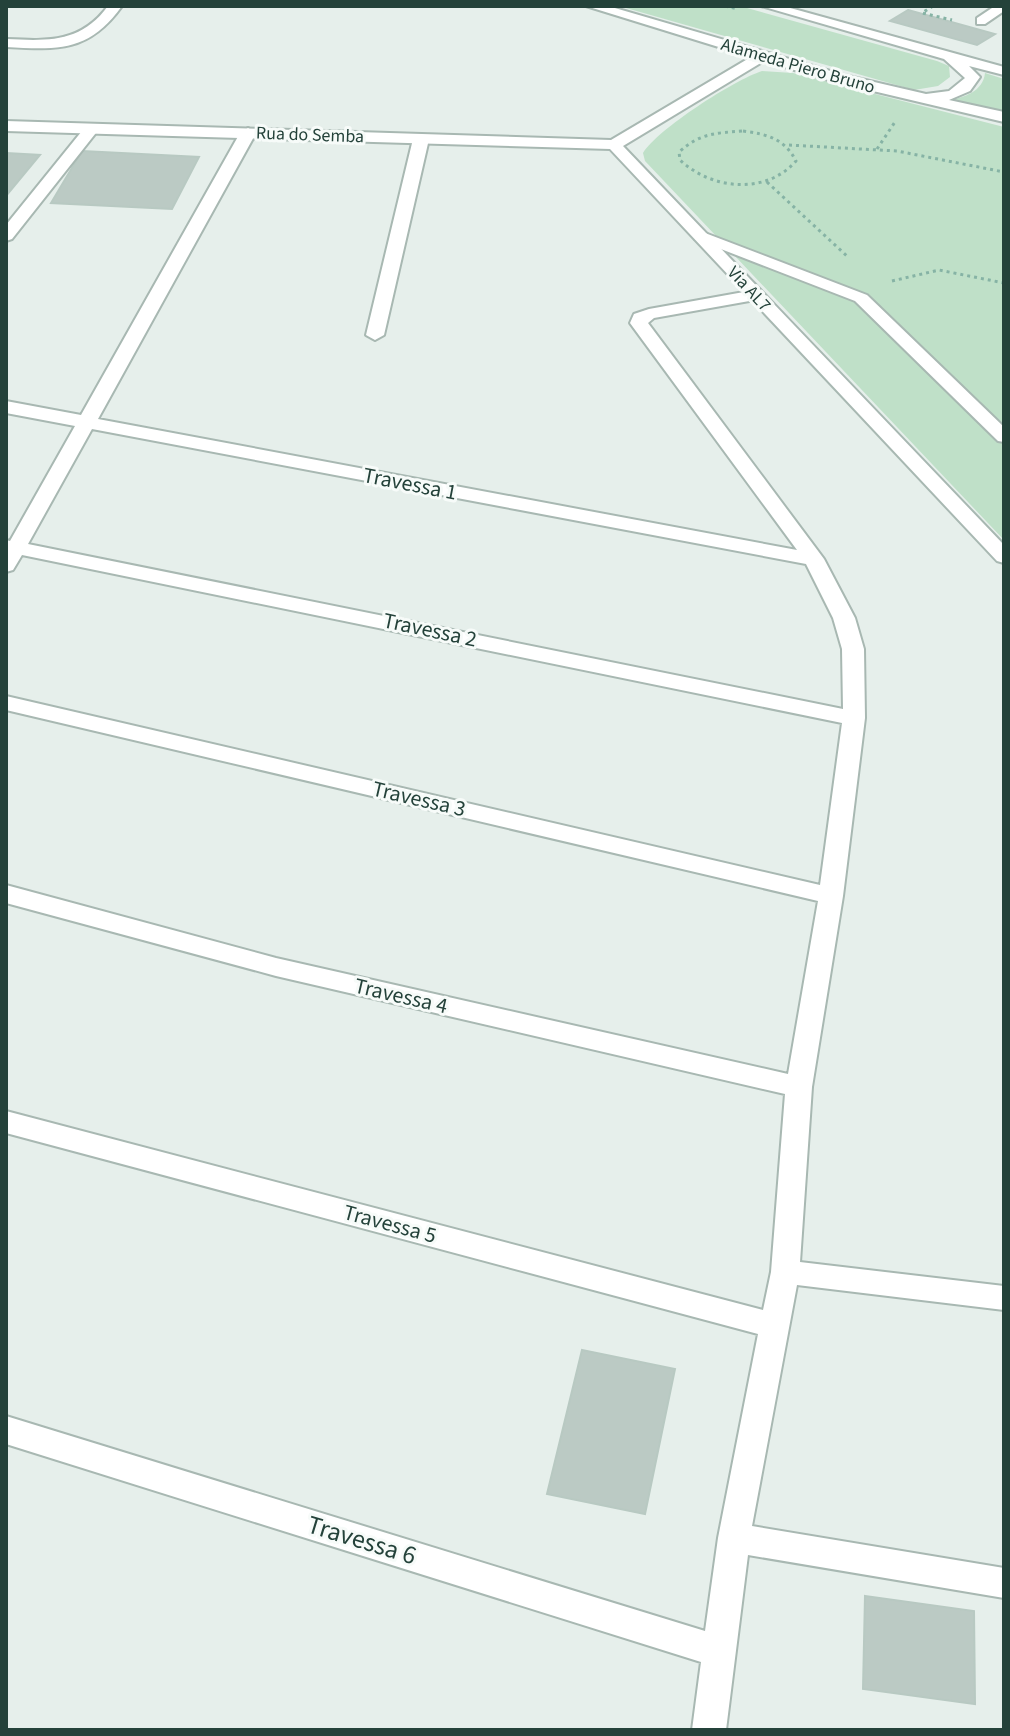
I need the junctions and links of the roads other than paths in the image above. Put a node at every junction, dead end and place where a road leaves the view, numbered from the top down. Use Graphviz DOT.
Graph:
graph roads {
  1 [pos="115,6"];
  2 [pos="593,6"];
  3 [pos="768,6"];
  4 [pos="1003,6"];
  5 [pos="981,21"];
  6 [pos="6,43"];
  7 [pos="763,56"];
  8 [pos="950,56"];
  9 [pos="1004,71"];
  10 [pos="900,103"];
  11 [pos="1004,117"];
  12 [pos="6,126"];
  13 [pos="91,129"];
  14 [pos="248,133"];
  15 [pos="421,139"];
  16 [pos="614,145"];
  17 [pos="6,236"];
  18 [pos="700,236"];
  19 [pos="755,295"];
  20 [pos="375,335"];
  21 [pos="6,407"];
  22 [pos="87,423"];
  23 [pos="1004,437"];
  24 [pos="9,554"];
  25 [pos="1004,557"];
  26 [pos="814,559"];
  27 [pos="6,703"];
  28 [pos="854,718"];
  29 [pos="6,894"];
  30 [pos="831,896"];
  31 [pos="799,1087"];
  32 [pos="6,1122"];
  33 [pos="785,1272"];
  34 [pos="1004,1298"];
  35 [pos="773,1325"];
  36 [pos="6,1430"];
  37 [pos="734,1538"];
  38 [pos="1004,1583"];
  39 [pos="717,1651"];
  40 [pos="709,1730"];
  1 -- 6 [label="street"];
  2 -- 7 [label="street, Alameda Piero Bruno"];
  3 -- 8 [label="street"];
  4 -- 5 [label="lane"];
  7 -- 10 [label="street, Alameda Piero Bruno"];
  7 -- 16 [label="street"];
  8 -- 9 [label="street"];
  8 -- 10 [label="street"];
  10 -- 11 [label="street, Alameda Piero Bruno"];
  12 -- 13 [label="street, Rua do Semba"];
  13 -- 14 [label="street, Rua do Semba"];
  13 -- 17 [label="street"];
  14 -- 15 [label="street, Rua do Semba"];
  14 -- 22 [label="street"];
  15 -- 16 [label="street, Rua do Semba"];
  15 -- 20 [label="street"];
  16 -- 18 [label="street, Via AL7"];
  18 -- 19 [label="street, Via AL7"];
  18 -- 23 [label="lane"];
  19 -- 25 [label="street, Via AL7"];
  19 -- 26 [label="street"];
  21 -- 22 [label="street, Travessa 1"];
  22 -- 24 [label="street"];
  22 -- 26 [label="street, Travessa 1"];
  24 -- 28 [label="street, Travessa 2"];
  26 -- 28 [label="street"];
  27 -- 30 [label="street, Travessa 3"];
  28 -- 30 [label="street"];
  29 -- 31 [label="street, Travessa 4"];
  30 -- 31 [label="street"];
  31 -- 33 [label="street"];
  32 -- 35 [label="street, Travessa 5"];
  33 -- 34 [label="street"];
  33 -- 35 [label="street"];
  35 -- 37 [label="street"];
  36 -- 39 [label="street, Travessa 6"];
  37 -- 38 [label="street"];
  37 -- 39 [label="street"];
  39 -- 40 [label="street"];
}
